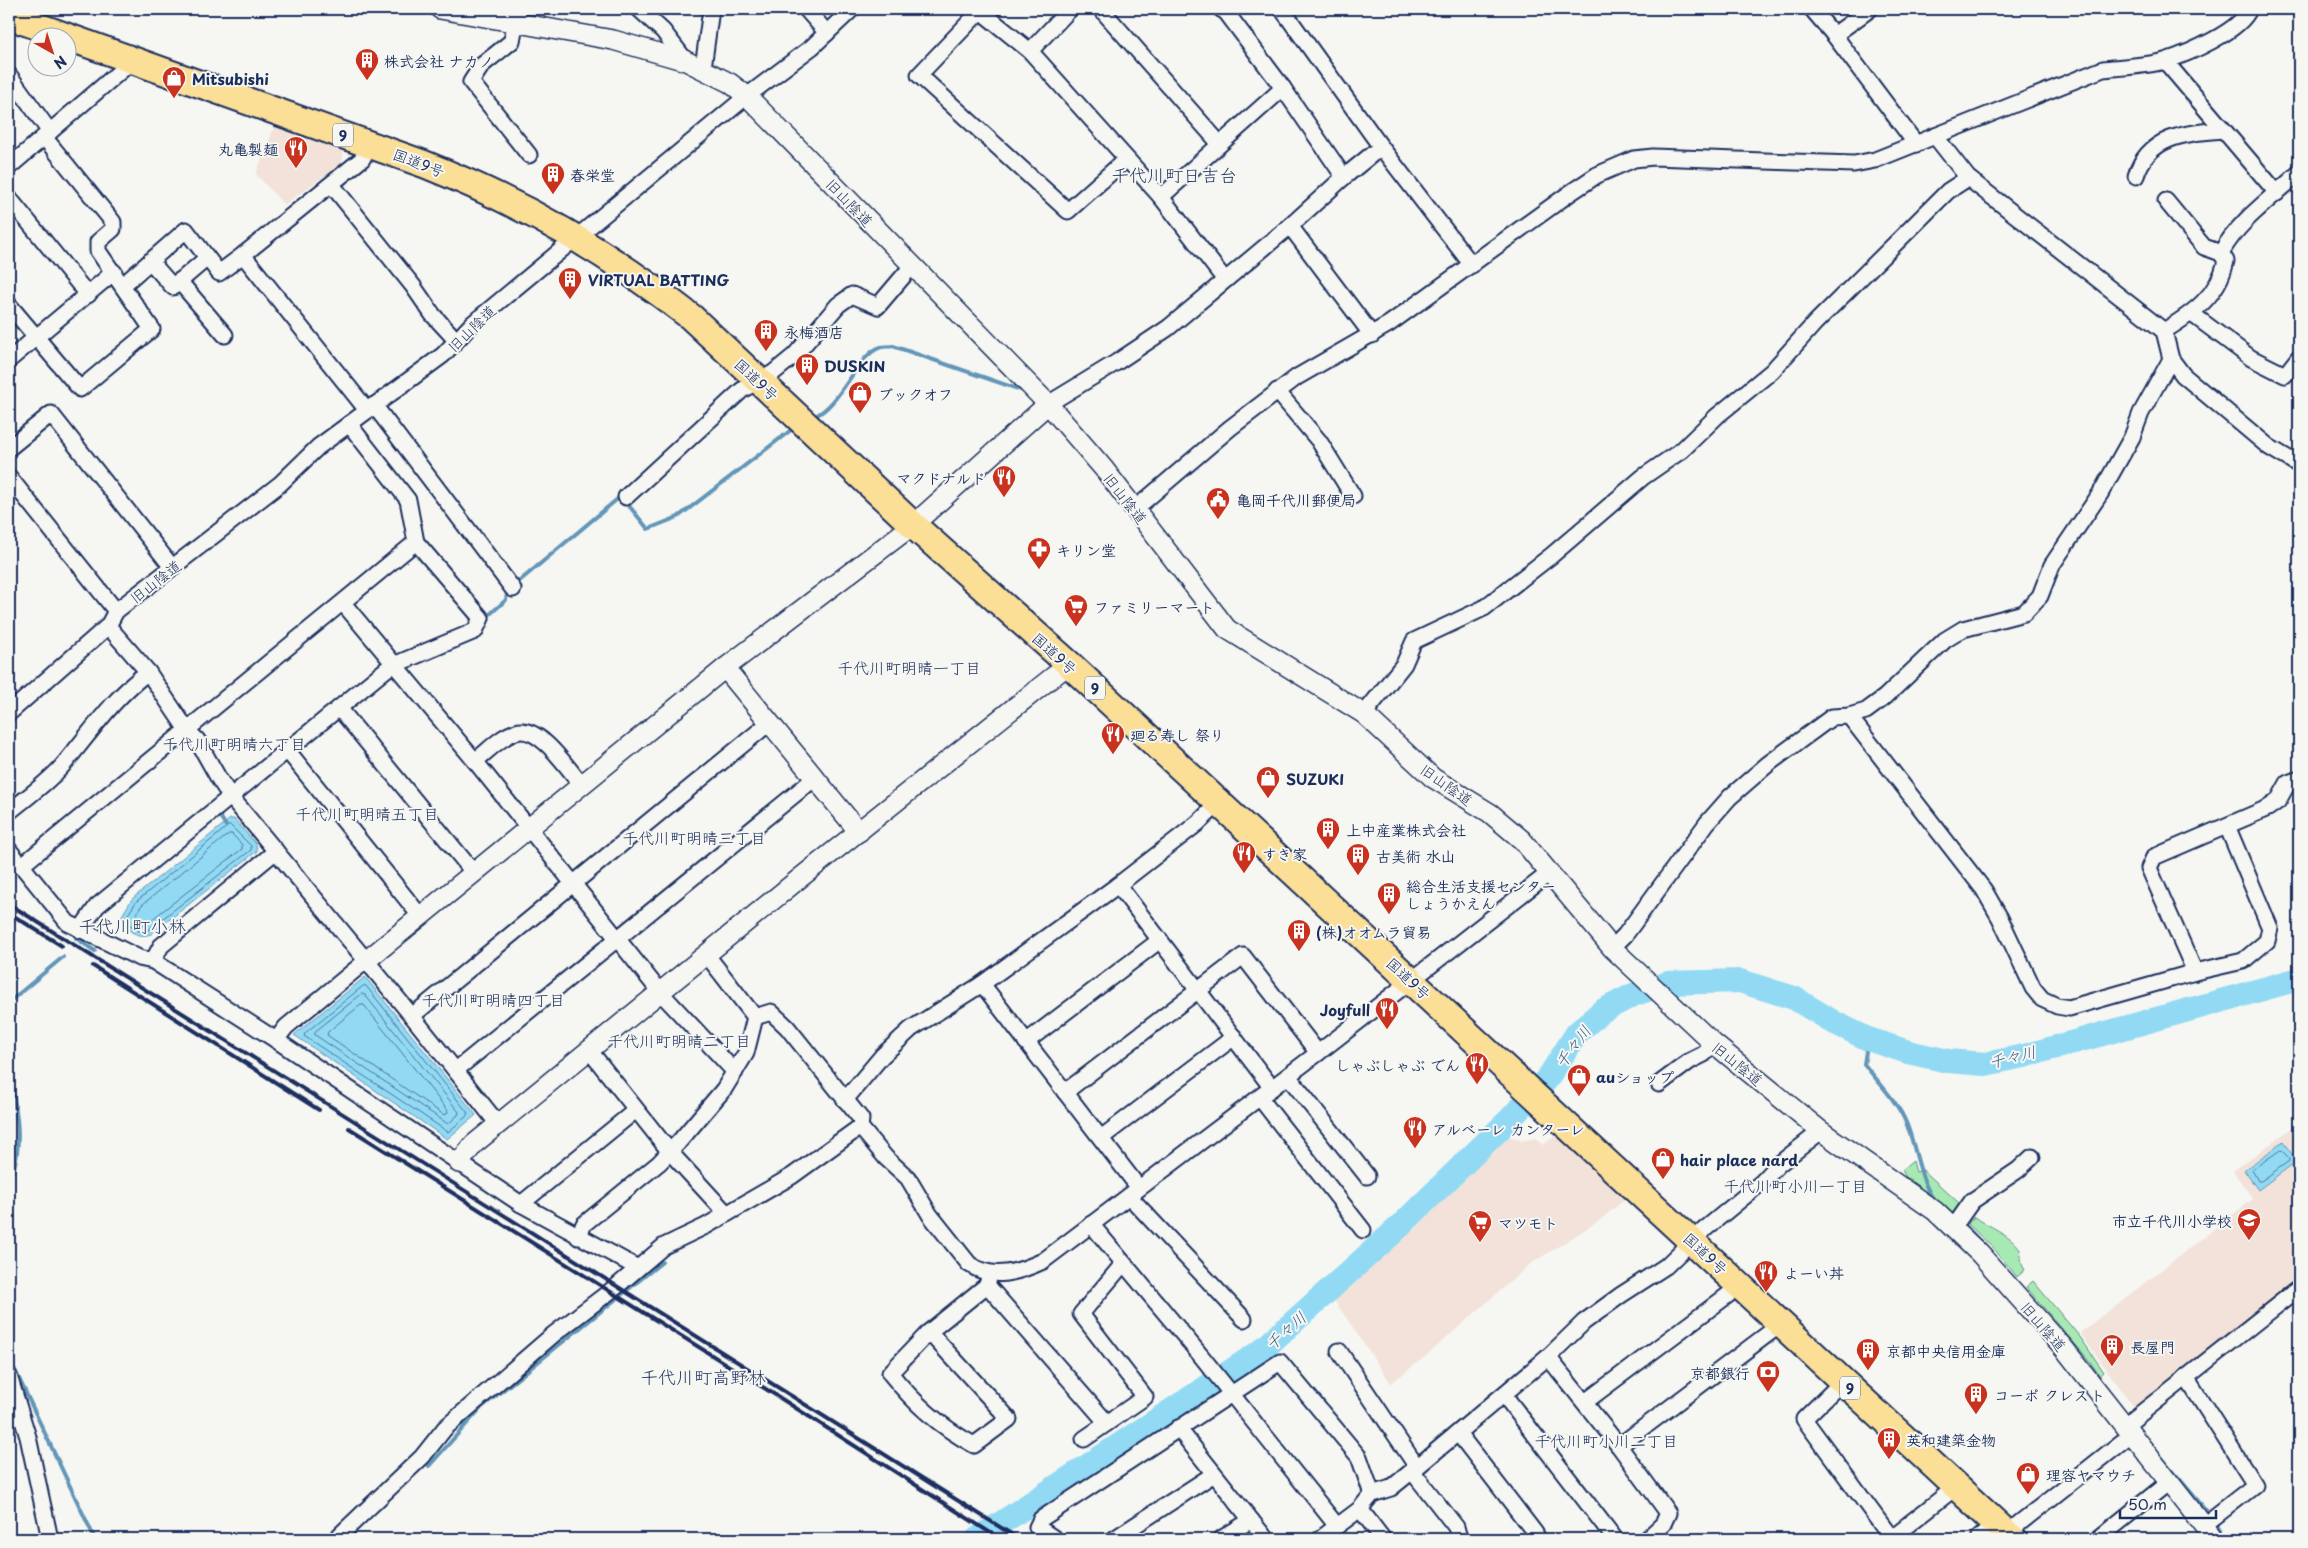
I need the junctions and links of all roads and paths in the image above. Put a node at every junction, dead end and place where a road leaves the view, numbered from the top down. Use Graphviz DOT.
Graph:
graph roads {
  1 [pos="440,9"];
  2 [pos="639,9"];
  3 [pos="711,9"];
  4 [pos="806,9"];
  5 [pos="852,9"];
  6 [pos="1070,9"];
  7 [pos="1101,9"];
  8 [pos="1221,9"];
  9 [pos="1282,9"];
  10 [pos="1812,9"];
  11 [pos="1870,9"];
  12 [pos="2249,9"];
  13 [pos="979,10"];
  14 [pos="9,16"];
  15 [pos="516,16"];
  16 [pos="827,33"];
  17 [pos="1834,35"];
  18 [pos="1030,51"];
  19 [pos="129,58"];
  20 [pos="686,60"];
  21 [pos="2165,61"];
  22 [pos="703,68"];
  23 [pos="9,76"];
  24 [pos="1282,88"];
  25 [pos="747,96"];
  26 [pos="2223,130"];
  27 [pos="47,135"];
  28 [pos="1935,136"];
  29 [pos="1220,144"];
  30 [pos="1916,144"];
  31 [pos="370,145"];
  32 [pos="1381,148"];
  33 [pos="529,155"];
  34 [pos="1125,160"];
  35 [pos="9,167"];
  36 [pos="2299,173"];
  37 [pos="2136,176"];
  38 [pos="1344,177"];
  39 [pos="1968,178"];
  40 [pos="332,185"];
  41 [pos="2277,193"];
  42 [pos="9,198"];
  43 [pos="1161,198"];
  44 [pos="2166,201"];
  45 [pos="1290,226"];
  46 [pos="576,236"];
  47 [pos="2222,253"];
  48 [pos="243,254"];
  49 [pos="207,258"];
  50 [pos="150,261"];
  51 [pos="1472,265"];
  52 [pos="912,266"];
  53 [pos="119,279"];
  54 [pos="1225,280"];
  55 [pos="179,281"];
  56 [pos="88,295"];
  57 [pos="9,305"];
  58 [pos="2192,314"];
  59 [pos="2164,332"];
  60 [pos="225,335"];
  61 [pos="1372,335"];
  62 [pos="36,337"];
  63 [pos="456,340"];
  64 [pos="2299,357"];
  65 [pos="2171,359"];
  66 [pos="9,360"];
  67 [pos="758,381"];
  68 [pos="1277,391"];
  69 [pos="1048,404"];
  70 [pos="371,408"];
  71 [pos="349,424"];
  72 [pos="9,448"];
  73 [pos="2299,465"];
  74 [pos="9,477"];
  75 [pos="1353,496"];
  76 [pos="626,497"];
  77 [pos="1135,509"];
  78 [pos="913,525"];
  79 [pos="416,542"];
  80 [pos="172,567"];
  81 [pos="513,589"];
  82 [pos="343,603"];
  83 [pos="116,611"];
  84 [pos="108,626"];
  85 [pos="1069,664"];
  86 [pos="395,665"];
  87 [pos="725,668"];
  88 [pos="148,672"];
  89 [pos="339,708"];
  90 [pos="9,713"];
  91 [pos="1364,714"];
  92 [pos="1849,716"];
  93 [pos="769,723"];
  94 [pos="188,730"];
  95 [pos="287,750"];
  96 [pos="475,761"];
  97 [pos="815,778"];
  98 [pos="2299,779"];
  99 [pos="582,785"];
  100 [pos="231,797"];
  101 [pos="1219,803"];
  102 [pos="9,812"];
  103 [pos="2227,826"];
  104 [pos="528,829"];
  105 [pos="859,832"];
  106 [pos="9,850"];
  107 [pos="276,851"];
  108 [pos="21,866"];
  109 [pos="474,873"];
  110 [pos="1548,874"];
  111 [pos="1118,884"];
  112 [pos="573,885"];
  113 [pos="421,916"];
  114 [pos="80,930"];
  115 [pos="616,938"];
  116 [pos="1160,940"];
  117 [pos="1612,948"];
  118 [pos="706,954"];
  119 [pos="367,960"];
  120 [pos="153,961"];
  121 [pos="2195,972"];
  122 [pos="1412,980"];
  123 [pos="982,984"];
  124 [pos="1198,990"];
  125 [pos="660,992"];
  126 [pos="412,1016"];
  127 [pos="756,1017"];
  128 [pos="1234,1037"];
  129 [pos="276,1040"];
  130 [pos="1026,1042"];
  131 [pos="1713,1044"];
  132 [pos="589,1050"];
  133 [pos="1318,1053"];
  134 [pos="456,1070"];
  135 [pos="735,1072"];
  136 [pos="1288,1076"];
  137 [pos="1659,1084"];
  138 [pos="1272,1088"];
  139 [pos="1065,1092"];
  140 [pos="1260,1098"];
  141 [pos="845,1100"];
  142 [pos="636,1110"];
  143 [pos="498,1124"];
  144 [pos="860,1127"];
  145 [pos="1820,1131"];
  146 [pos="1101,1138"];
  147 [pos="670,1152"];
  148 [pos="2032,1157"];
  149 [pos="459,1162"];
  150 [pos="1367,1176"];
  151 [pos="1134,1192"];
  152 [pos="521,1204"];
  153 [pos="726,1212"];
  154 [pos="1091,1224"];
  155 [pos="1953,1228"];
  156 [pos="1363,1230"];
  157 [pos="578,1237"];
  158 [pos="1692,1240"];
  159 [pos="1123,1264"];
  160 [pos="638,1268"];
  161 [pos="988,1279"];
  162 [pos="1738,1283"];
  163 [pos="2299,1288"];
  164 [pos="1244,1319"];
  165 [pos="1781,1324"];
  166 [pos="929,1332"];
  167 [pos="1338,1351"];
  168 [pos="1548,1357"];
  169 [pos="9,1376"];
  170 [pos="2186,1377"];
  171 [pos="1843,1381"];
  172 [pos="1229,1391"];
  173 [pos="1504,1395"];
  174 [pos="1585,1402"];
  175 [pos="1107,1423"];
  176 [pos="2130,1426"];
  177 [pos="1178,1428"];
  178 [pos="1458,1433"];
  179 [pos="1084,1439"];
  180 [pos="1619,1446"];
  181 [pos="1415,1469"];
  182 [pos="1214,1474"];
  183 [pos="2169,1482"];
  184 [pos="1954,1485"];
  185 [pos="1372,1494"];
  186 [pos="1360,1509"];
  187 [pos="1251,1520"];
  188 [pos="2211,1525"];
  189 [pos="1337,1526"];
  190 [pos="2001,1535"];
  191 [pos="50,1539"];
  192 [pos="342,1539"];
  193 [pos="1055,1539"];
  194 [pos="1114,1539"];
  195 [pos="1221,1539"];
  196 [pos="1266,1539"];
  197 [pos="1320,1539"];
  198 [pos="1382,1539"];
  199 [pos="1459,1539"];
  200 [pos="1538,1539"];
  201 [pos="1615,1539"];
  202 [pos="1647,1539"];
  203 [pos="1891,1539"];
  204 [pos="2098,1539"];
  1 -- 15 [label="street"];
  2 -- 20 [label="street"];
  3 -- 22 [label="street"];
  4 -- 16 [label="street"];
  5 -- 16 [label="street"];
  6 -- 18 [label="street"];
  7 -- 29 [label="street"];
  8 -- 24 [label="street"];
  9 -- 32 [label="street"];
  10 -- 17 [label="street"];
  11 -- 17 [label="street"];
  12 -- 21 [label="street"];
  13 -- 18 [label="street"];
  13 -- 34 [label="street"];
  14 -- 19 [label="highway, 国道9号 / 9"];
  15 -- 20 [label="street"];
  15 -- 33 [label="street"];
  16 -- 25 [label="street"];
  17 -- 30 [label="street"];
  18 -- 34 [label="street"];
  19 -- 27 [label="street"];
  19 -- 31 [label="highway, 国道9号 / 9"];
  20 -- 22 [label="street"];
  21 -- 26 [label="street"];
  21 -- 28 [label="street"];
  22 -- 25 [label="street"];
  23 -- 27 [label="street"];
  24 -- 29 [label="street"];
  24 -- 38 [label="street"];
  25 -- 46 [label="street, 旧山陰道"];
  25 -- 52 [label="street, 旧山陰道"];
  26 -- 37 [label="street"];
  26 -- 41 [label="street"];
  27 -- 35 [label="street"];
  27 -- 53 [label="street"];
  28 -- 30 [label="street"];
  28 -- 39 [label="street"];
  29 -- 43 [label="street"];
  30 -- 51 [label="street"];
  31 -- 40 [label="street"];
  31 -- 46 [label="highway, 国道9号 / 9"];
  32 -- 38 [label="street"];
  32 -- 51 [label="street"];
  34 -- 43 [label="street"];
  36 -- 41 [label="street"];
  38 -- 45 [label="street"];
  39 -- 59 [label="street"];
  39 -- 91 [label="street"];
  40 -- 48 [label="street"];
  40 -- 63 [label="street"];
  41 -- 47 [label="street"];
  42 -- 56 [label="street"];
  43 -- 54 [label="street"];
  44 -- 47 [label="street"];
  45 -- 54 [label="street"];
  45 -- 61 [label="street"];
  46 -- 63 [label="street, 旧山陰道"];
  46 -- 67 [label="highway, 国道9号 / 9"];
  47 -- 58 [label="street"];
  48 -- 49 [label="street"];
  48 -- 70 [label="street"];
  49 -- 50 [label="street"];
  49 -- 55 [label="street"];
  50 -- 53 [label="street"];
  50 -- 55 [label="street"];
  51 -- 61 [label="street"];
  52 -- 67 [label="street"];
  52 -- 69 [label="street, 旧山陰道"];
  53 -- 56 [label="street"];
  53 -- 62 [label="street"];
  54 -- 69 [label="street"];
  55 -- 60 [label="street"];
  56 -- 62 [label="street"];
  57 -- 62 [label="street"];
  58 -- 59 [label="street"];
  58 -- 64 [label="street"];
  59 -- 65 [label="street"];
  61 -- 68 [label="street"];
  62 -- 66 [label="street"];
  63 -- 70 [label="street, 旧山陰道"];
  65 -- 73 [label="street"];
  65 -- 92 [label="street"];
  67 -- 76 [label="street"];
  67 -- 78 [label="highway, 国道9号 / 9"];
  68 -- 75 [label="street"];
  68 -- 77 [label="street"];
  69 -- 77 [label="street, 旧山陰道"];
  69 -- 78 [label="street"];
  70 -- 71 [label="street, 旧山陰道"];
  70 -- 81 [label="street"];
  71 -- 79 [label="street"];
  71 -- 80 [label="street, 旧山陰道"];
  72 -- 80 [label="street"];
  74 -- 83 [label="street"];
  77 -- 91 [label="street, 旧山陰道"];
  78 -- 85 [label="highway, 国道9号 / 9"];
  78 -- 87 [label="street"];
  79 -- 82 [label="street"];
  79 -- 86 [label="street"];
  80 -- 83 [label="street, 旧山陰道"];
  82 -- 86 [label="street"];
  82 -- 94 [label="street"];
  83 -- 84 [label="street, 旧山陰道"];
  84 -- 88 [label="street"];
  84 -- 90 [label="street, 旧山陰道"];
  85 -- 101 [label="highway, 国道9号 / 9"];
  85 -- 105 [label="street"];
  86 -- 89 [label="street"];
  86 -- 96 [label="street"];
  87 -- 93 [label="street"];
  87 -- 99 [label="street"];
  88 -- 94 [label="street"];
  88 -- 102 [label="street"];
  89 -- 95 [label="street"];
  89 -- 109 [label="street"];
  91 -- 110 [label="street, 旧山陰道"];
  92 -- 117 [label="street"];
  92 -- 121 [label="street"];
  93 -- 97 [label="street"];
  93 -- 112 [label="street"];
  94 -- 100 [label="street"];
  94 -- 108 [label="street"];
  95 -- 100 [label="street"];
  95 -- 113 [label="street"];
  96 -- 99 [label="street"];
  96 -- 104 [label="street"];
  97 -- 105 [label="street"];
  97 -- 115 [label="street"];
  98 -- 103 [label="street"];
  99 -- 104 [label="street"];
  100 -- 107 [label="street"];
  100 -- 114 [label="street"];
  101 -- 111 [label="street"];
  101 -- 122 [label="highway, 国道9号 / 9"];
  103 -- 121 [label="street"];
  103 -- 121 [label="street"];
  104 -- 109 [label="street"];
  104 -- 112 [label="street"];
  105 -- 118 [label="street"];
  106 -- 108 [label="street"];
  107 -- 119 [label="street"];
  107 -- 120 [label="street"];
  108 -- 114 [label="street"];
  109 -- 113 [label="street"];
  110 -- 117 [label="street, 旧山陰道"];
  110 -- 122 [label="street"];
  111 -- 116 [label="street"];
  111 -- 123 [label="street"];
  112 -- 115 [label="street"];
  112 -- 126 [label="street"];
  113 -- 119 [label="street"];
  114 -- 120 [label="street"];
  115 -- 125 [label="street"];
  115 -- 134 [label="street"];
  116 -- 124 [label="street"];
  116 -- 130 [label="street"];
  117 -- 131 [label="street, 旧山陰道"];
  118 -- 125 [label="street"];
  118 -- 127 [label="street"];
  119 -- 126 [label="street"];
  119 -- 129 [label="street"];
  120 -- 129 [label="street"];
  122 -- 133 [label="street"];
  122 -- 158 [label="highway, 国道9号 / 9"];
  123 -- 130 [label="street"];
  123 -- 141 [label="street"];
  124 -- 128 [label="street"];
  124 -- 133 [label="street"];
  124 -- 139 [label="street"];
  125 -- 132 [label="street"];
  125 -- 135 [label="street"];
  126 -- 134 [label="street"];
  127 -- 135 [label="street"];
  127 -- 141 [label="street"];
  128 -- 138 [label="street"];
  128 -- 146 [label="street"];
  129 -- 149 [label="street"];
  130 -- 139 [label="street"];
  131 -- 137 [label="street"];
  131 -- 145 [label="street, 旧山陰道"];
  132 -- 142 [label="street"];
  132 -- 143 [label="street"];
  133 -- 136 [label="street"];
  134 -- 143 [label="street"];
  135 -- 147 [label="street"];
  136 -- 138 [label="street"];
  136 -- 150 [label="street"];
  138 -- 140 [label="street"];
  139 -- 146 [label="street"];
  140 -- 151 [label="street"];
  140 -- 156 [label="street"];
  141 -- 144 [label="street"];
  142 -- 147 [label="street"];
  142 -- 152 [label="street"];
  143 -- 149 [label="street"];
  144 -- 153 [label="street"];
  144 -- 161 [label="street"];
  145 -- 155 [label="street, 旧山陰道"];
  145 -- 158 [label="street"];
  146 -- 151 [label="street"];
  147 -- 153 [label="street"];
  147 -- 157 [label="street"];
  148 -- 155 [label="street"];
  149 -- 152 [label="street"];
  151 -- 154 [label="street"];
  151 -- 164 [label="street"];
  152 -- 157 [label="street"];
  153 -- 160 [label="street"];
  154 -- 159 [label="street"];
  154 -- 161 [label="street"];
  155 -- 176 [label="street, 旧山陰道"];
  157 -- 160 [label="street"];
  158 -- 162 [label="highway, 国道9号 / 9"];
  158 -- 168 [label="street"];
  159 -- 172 [label="street"];
  159 -- 175 [label="street"];
  160 -- 192 [label="street"];
  161 -- 166 [label="street"];
  161 -- 175 [label="street"];
  162 -- 165 [label="highway, 国道9号 / 9"];
  162 -- 174 [label="street"];
  163 -- 170 [label="street"];
  165 -- 171 [label="highway, 国道9号 / 9"];
  165 -- 180 [label="street"];
  166 -- 166 [label="street"];
  167 -- 181 [label="street"];
  168 -- 173 [label="street"];
  168 -- 174 [label="street"];
  169 -- 191 [label="street"];
  170 -- 176 [label="street"];
  170 -- 188 [label="street"];
  171 -- 184 [label="highway, 国道9号 / 9"];
  171 -- 203 [label="street"];
  172 -- 177 [label="street"];
  172 -- 185 [label="street"];
  172 -- 189 [label="street"];
  173 -- 178 [label="street"];
  173 -- 201 [label="street"];
  174 -- 180 [label="street"];
  175 -- 179 [label="street"];
  176 -- 183 [label="street, 旧山陰道"];
  176 -- 190 [label="street"];
  177 -- 182 [label="street"];
  177 -- 193 [label="street"];
  178 -- 181 [label="street"];
  178 -- 200 [label="street"];
  180 -- 202 [label="street"];
  181 -- 185 [label="street"];
  181 -- 199 [label="street"];
  182 -- 187 [label="street"];
  182 -- 194 [label="street"];
  183 -- 188 [label="street, 旧山陰道"];
  183 -- 204 [label="street"];
  184 -- 190 [label="highway, 国道9号 / 9"];
  184 -- 203 [label="street"];
  185 -- 186 [label="street"];
  186 -- 189 [label="street"];
  186 -- 198 [label="street"];
  187 -- 195 [label="street"];
  187 -- 196 [label="street"];
  189 -- 197 [label="street"];
}
